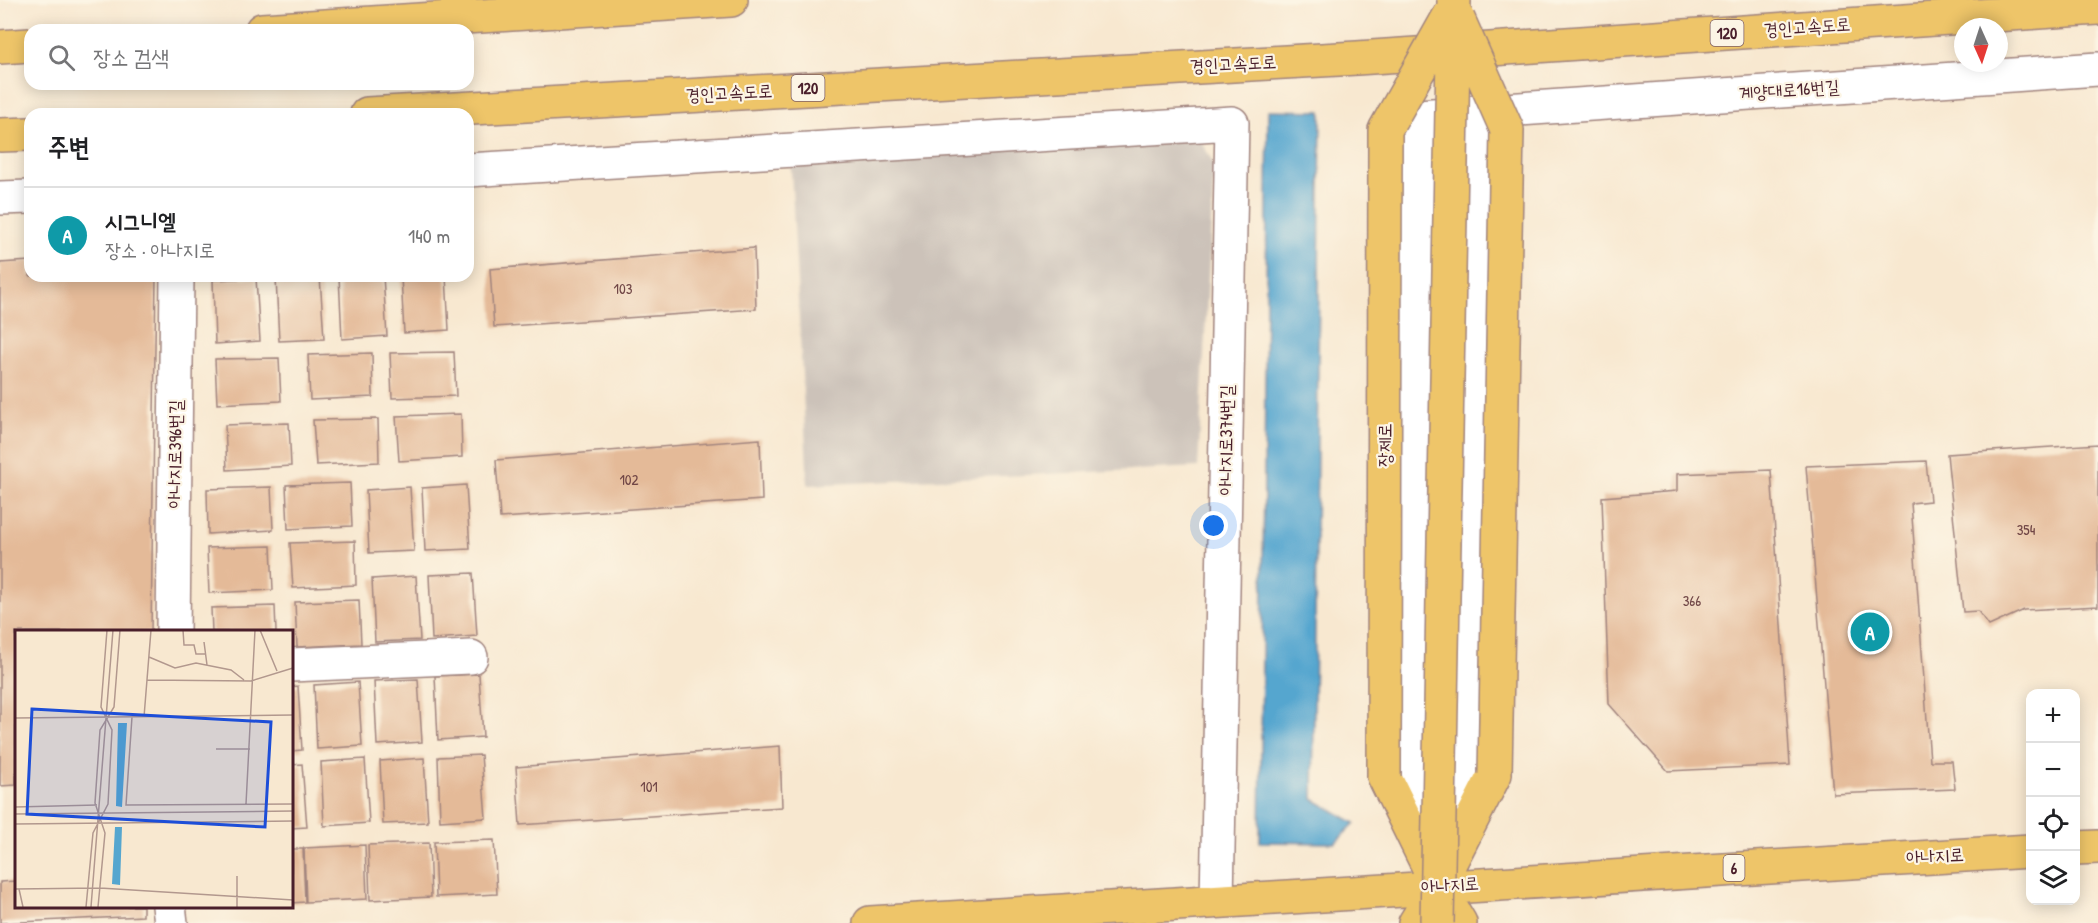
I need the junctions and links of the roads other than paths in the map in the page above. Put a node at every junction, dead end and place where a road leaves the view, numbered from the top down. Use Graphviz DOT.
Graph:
graph roads {
  1 [pos="731,0"];
  2 [pos="1454,2"];
  3 [pos="2098,8"];
  4 [pos="356,24"];
  5 [pos="24,45"];
  6 [pos="0,47"];
  7 [pos="2098,69"];
  8 [pos="471,108"];
  9 [pos="1480,112"];
  10 [pos="24,134"];
  11 [pos="0,135"];
  12 [pos="474,170"];
  13 [pos="24,197"];
  14 [pos="0,198"];
  15 [pos="177,282"];
  16 [pos="173,630"];
  17 [pos="471,657"];
  18 [pos="292,665"];
  19 [pos="2098,847"];
  20 [pos="2080,848"];
  21 [pos="2026,851"];
  22 [pos="1437,886"];
  23 [pos="1217,901"];
  24 [pos="169,908"];
  25 [pos="1114,915"];
  26 [pos="171,923"];
  27 [pos="870,923"];
  28 [pos="1415,923"];
  29 [pos="1437,923"];
  30 [pos="1460,923"];
  1 -- 4 [label="main road"];
  2 -- 22 [label="main road, bridge"];
  2 -- 22 [label="main road, 장제로, bridge"];
  2 -- 29 [label="main road, bridge"];
  3 -- 8 [label="main road, 경인고속도로 / 120"];
  5 -- 6 [label="main road"];
  7 -- 9 [label="street, 계양대로16번길"];
  9 -- 22 [label="street"];
  9 -- 22 [label="street, 계양대로16번길"];
  10 -- 11 [label="main road"];
  12 -- 23 [label="street, 아나지로374번길"];
  13 -- 14 [label="street"];
  15 -- 16 [label="street, 아나지로396번길"];
  17 -- 18 [label="street"];
  19 -- 20 [label="main road"];
  21 -- 22 [label="main road, 아나지로 / 6"];
  22 -- 23 [label="main road, 아나지로 / 6"];
  22 -- 28 [label="main road"];
  22 -- 30 [label="main road, 장제로"];
  23 -- 25 [label="main road, 아나지로 / 6"];
  24 -- 26 [label="street"];
  25 -- 27 [label="main road, 아나지로 / 6"];
}
